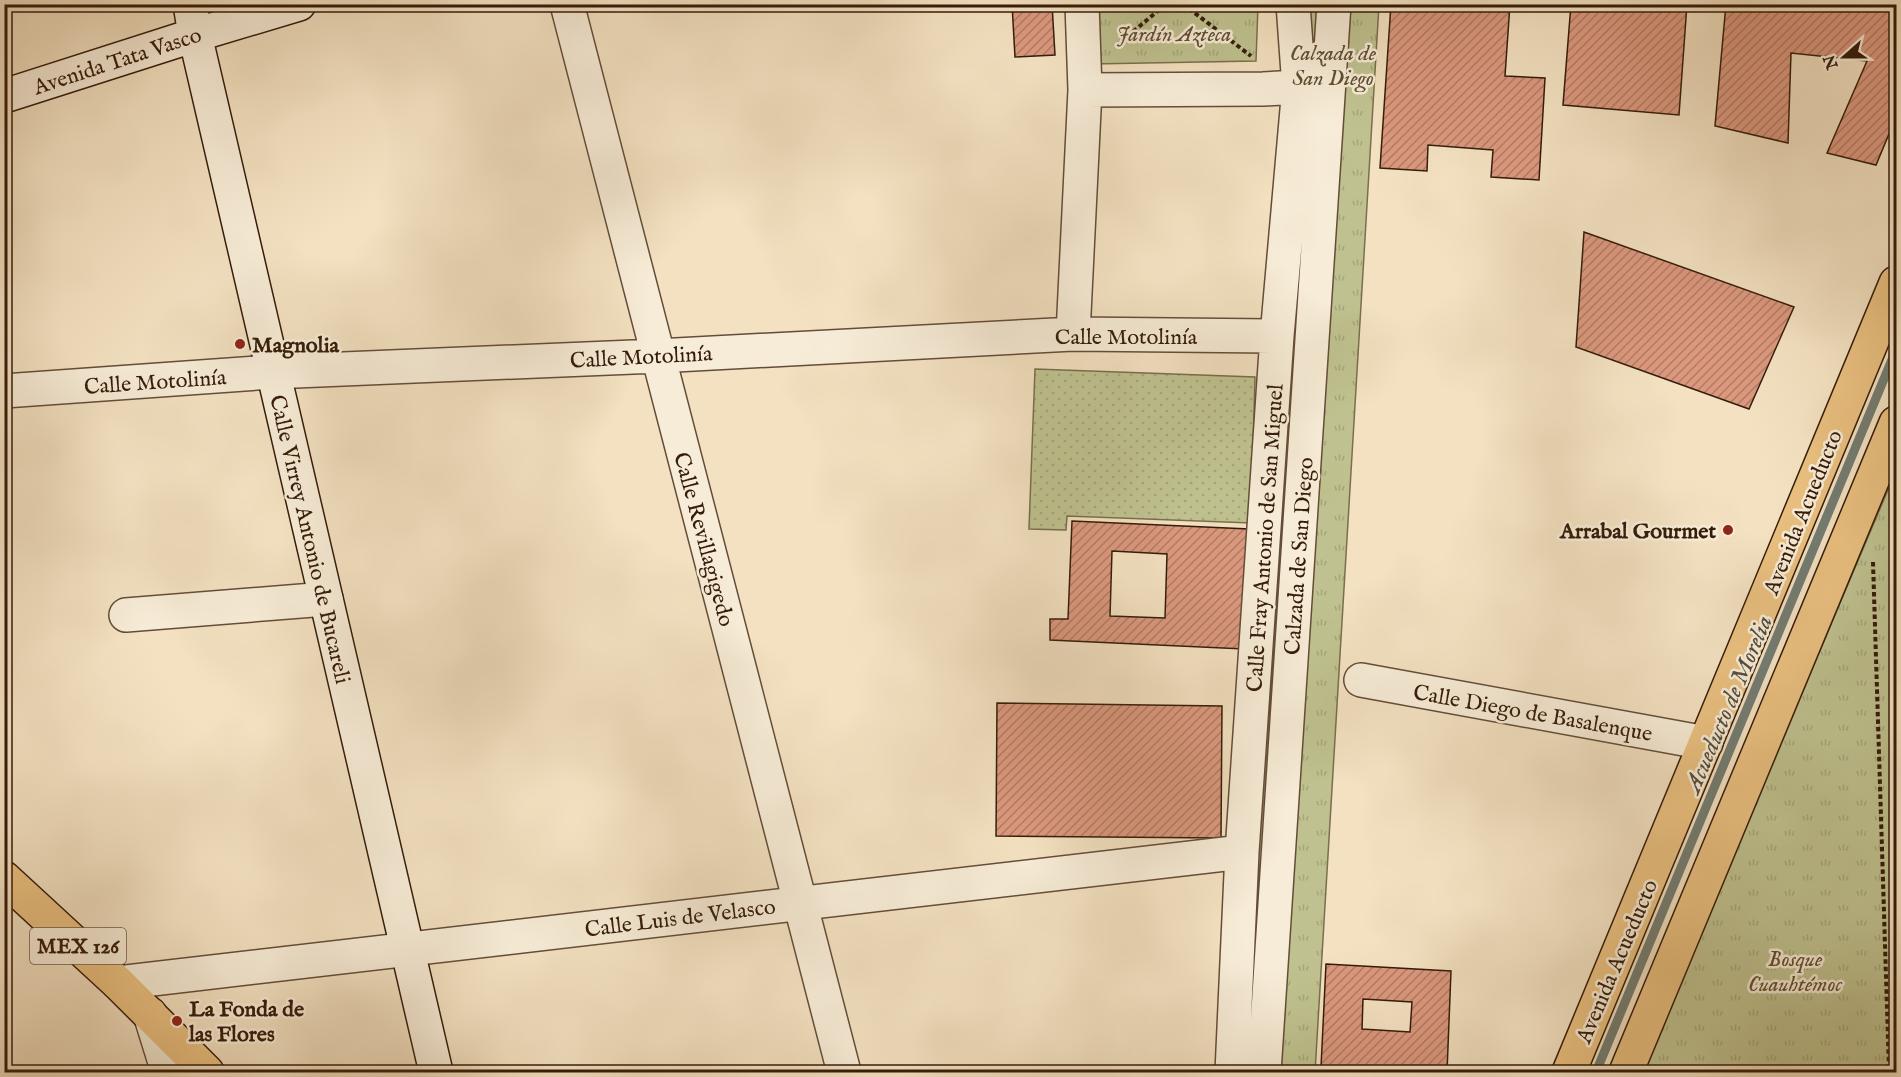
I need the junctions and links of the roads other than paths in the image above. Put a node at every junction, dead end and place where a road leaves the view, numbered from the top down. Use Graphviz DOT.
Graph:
graph roads {
  1 [pos="299,4"];
  2 [pos="567,4"];
  3 [pos="1082,4"];
  4 [pos="1293,4"];
  5 [pos="1334,4"];
  6 [pos="192,20"];
  7 [pos="1299,87"];
  8 [pos="1085,90"];
  9 [pos="4,96"];
  10 [pos="1896,283"];
  11 [pos="1073,334"];
  12 [pos="1278,336"];
  13 [pos="657,356"];
  14 [pos="272,372"];
  15 [pos="4,391"];
  16 [pos="1896,423"];
  17 [pos="326,599"];
  18 [pos="126,615"];
  19 [pos="1360,680"];
  20 [pos="1706,744"];
  21 [pos="1242,852"];
  22 [pos="4,878"];
  23 [pos="800,903"];
  24 [pos="407,949"];
  25 [pos="118,983"];
  26 [pos="150,1014"];
  27 [pos="168,1072"];
  28 [pos="207,1072"];
  29 [pos="435,1072"];
  30 [pos="844,1072"];
  31 [pos="1232,1072"];
  32 [pos="1264,1072"];
  33 [pos="1569,1072"];
  34 [pos="1626,1072"];
  1 -- 6 [label="street, Avenida Tata Vasco"];
  2 -- 13 [label="street, Calle Revillagigedo"];
  3 -- 8 [label="street"];
  4 -- 7 [label="street, Calle Fray Antonio de San Miguel"];
  5 -- 32 [label="street, Calzada de San Diego"];
  6 -- 9 [label="street, Avenida Tata Vasco"];
  6 -- 14 [label="street, Calle Virrey Antonio de Bucareli"];
  7 -- 8 [label="street"];
  7 -- 12 [label="street, Calle Fray Antonio de San Miguel"];
  8 -- 11 [label="street"];
  10 -- 20 [label="main road, Avenida Acueducto"];
  11 -- 12 [label="street, Calle Motolinía"];
  11 -- 13 [label="street, Calle Motolinía"];
  12 -- 21 [label="street, Calle Fray Antonio de San Miguel"];
  13 -- 14 [label="street, Calle Motolinía"];
  13 -- 23 [label="street, Calle Revillagigedo"];
  14 -- 15 [label="street, Calle Motolinía"];
  14 -- 17 [label="street, Calle Virrey Antonio de Bucareli"];
  16 -- 34 [label="main road"];
  17 -- 18 [label="street"];
  17 -- 24 [label="street, Calle Virrey Antonio de Bucareli"];
  19 -- 20 [label="street, Calle Diego de Basalenque"];
  20 -- 33 [label="main road, Avenida Acueducto"];
  21 -- 23 [label="street, Calle Luis de Velasco"];
  21 -- 31 [label="street, Calle Fray Antonio de San Miguel"];
  22 -- 25 [label="main road, MEX 126"];
  23 -- 24 [label="street, Calle Luis de Velasco"];
  23 -- 30 [label="street, Calle Revillagigedo"];
  24 -- 25 [label="street, Calle Luis de Velasco"];
  24 -- 29 [label="street, Calle Virrey Antonio de Bucareli"];
  25 -- 26 [label="main road, MEX 126"];
  26 -- 27 [label="street"];
  26 -- 28 [label="main road, MEX 126"];
}
